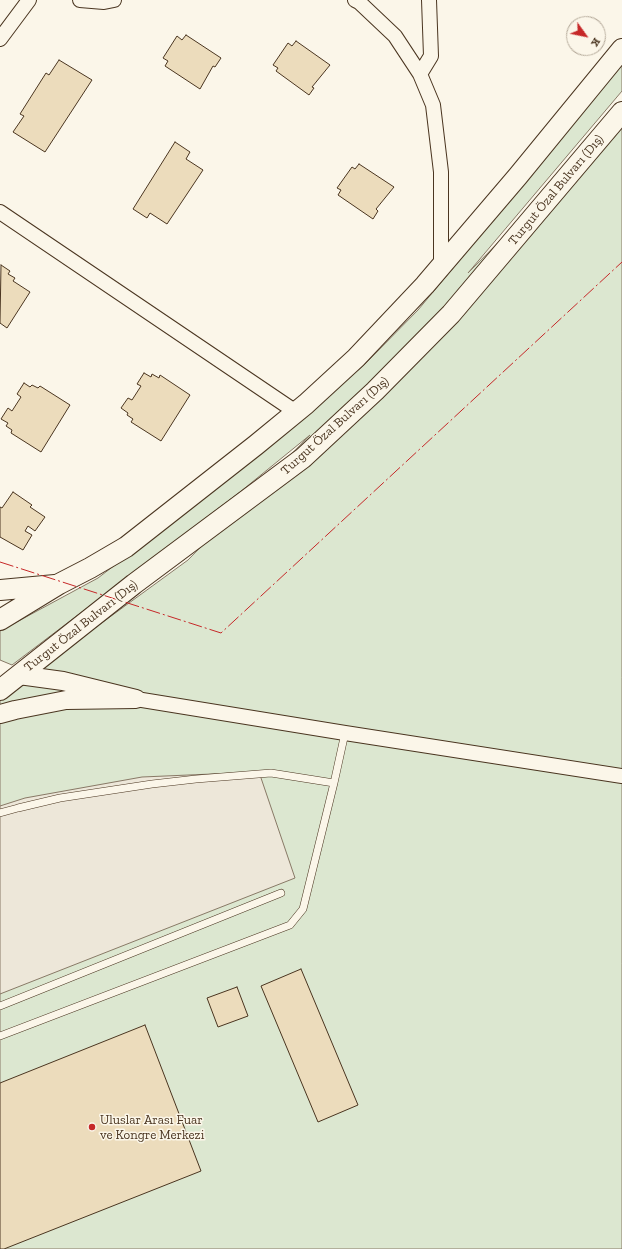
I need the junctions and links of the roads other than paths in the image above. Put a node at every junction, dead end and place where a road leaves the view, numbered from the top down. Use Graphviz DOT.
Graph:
graph roads {
  1 [pos="29,0"];
  2 [pos="80,0"];
  3 [pos="114,0"];
  4 [pos="355,0"];
  5 [pos="429,0"];
  6 [pos="0,38"];
  7 [pos="622,50"];
  8 [pos="420,74"];
  9 [pos="622,112"];
  10 [pos="0,212"];
  11 [pos="441,266"];
  12 [pos="296,412"];
  13 [pos="59,584"];
  14 [pos="0,590"];
  15 [pos="0,620"];
  16 [pos="0,670"];
  17 [pos="19,675"];
  18 [pos="0,690"];
  19 [pos="136,699"];
  20 [pos="0,714"];
  21 [pos="345,733"];
  22 [pos="622,776"];
  23 [pos="334,783"];
  24 [pos="0,813"];
  25 [pos="281,893"];
  26 [pos="0,1006"];
  27 [pos="0,1036"];
  1 -- 6 [label="street"];
  2 -- 3 [label="street"];
  4 -- 8 [label="street"];
  5 -- 8 [label="street"];
  7 -- 11 [label="main road"];
  8 -- 11 [label="street"];
  9 -- 17 [label="main road, Turgut Özal Bulvarı (Dış)"];
  10 -- 12 [label="street"];
  11 -- 12 [label="main road"];
  12 -- 13 [label="main road"];
  13 -- 14 [label="main road"];
  13 -- 15 [label="main road"];
  16 -- 17 [label="main road"];
  17 -- 18 [label="main road, Turgut Özal Bulvarı (Dış)"];
  17 -- 19 [label="street"];
  19 -- 20 [label="street"];
  19 -- 21 [label="street"];
  21 -- 22 [label="street"];
  21 -- 23 [label="lane"];
  23 -- 24 [label="lane"];
  23 -- 27 [label="lane"];
  25 -- 26 [label="lane"];
}
